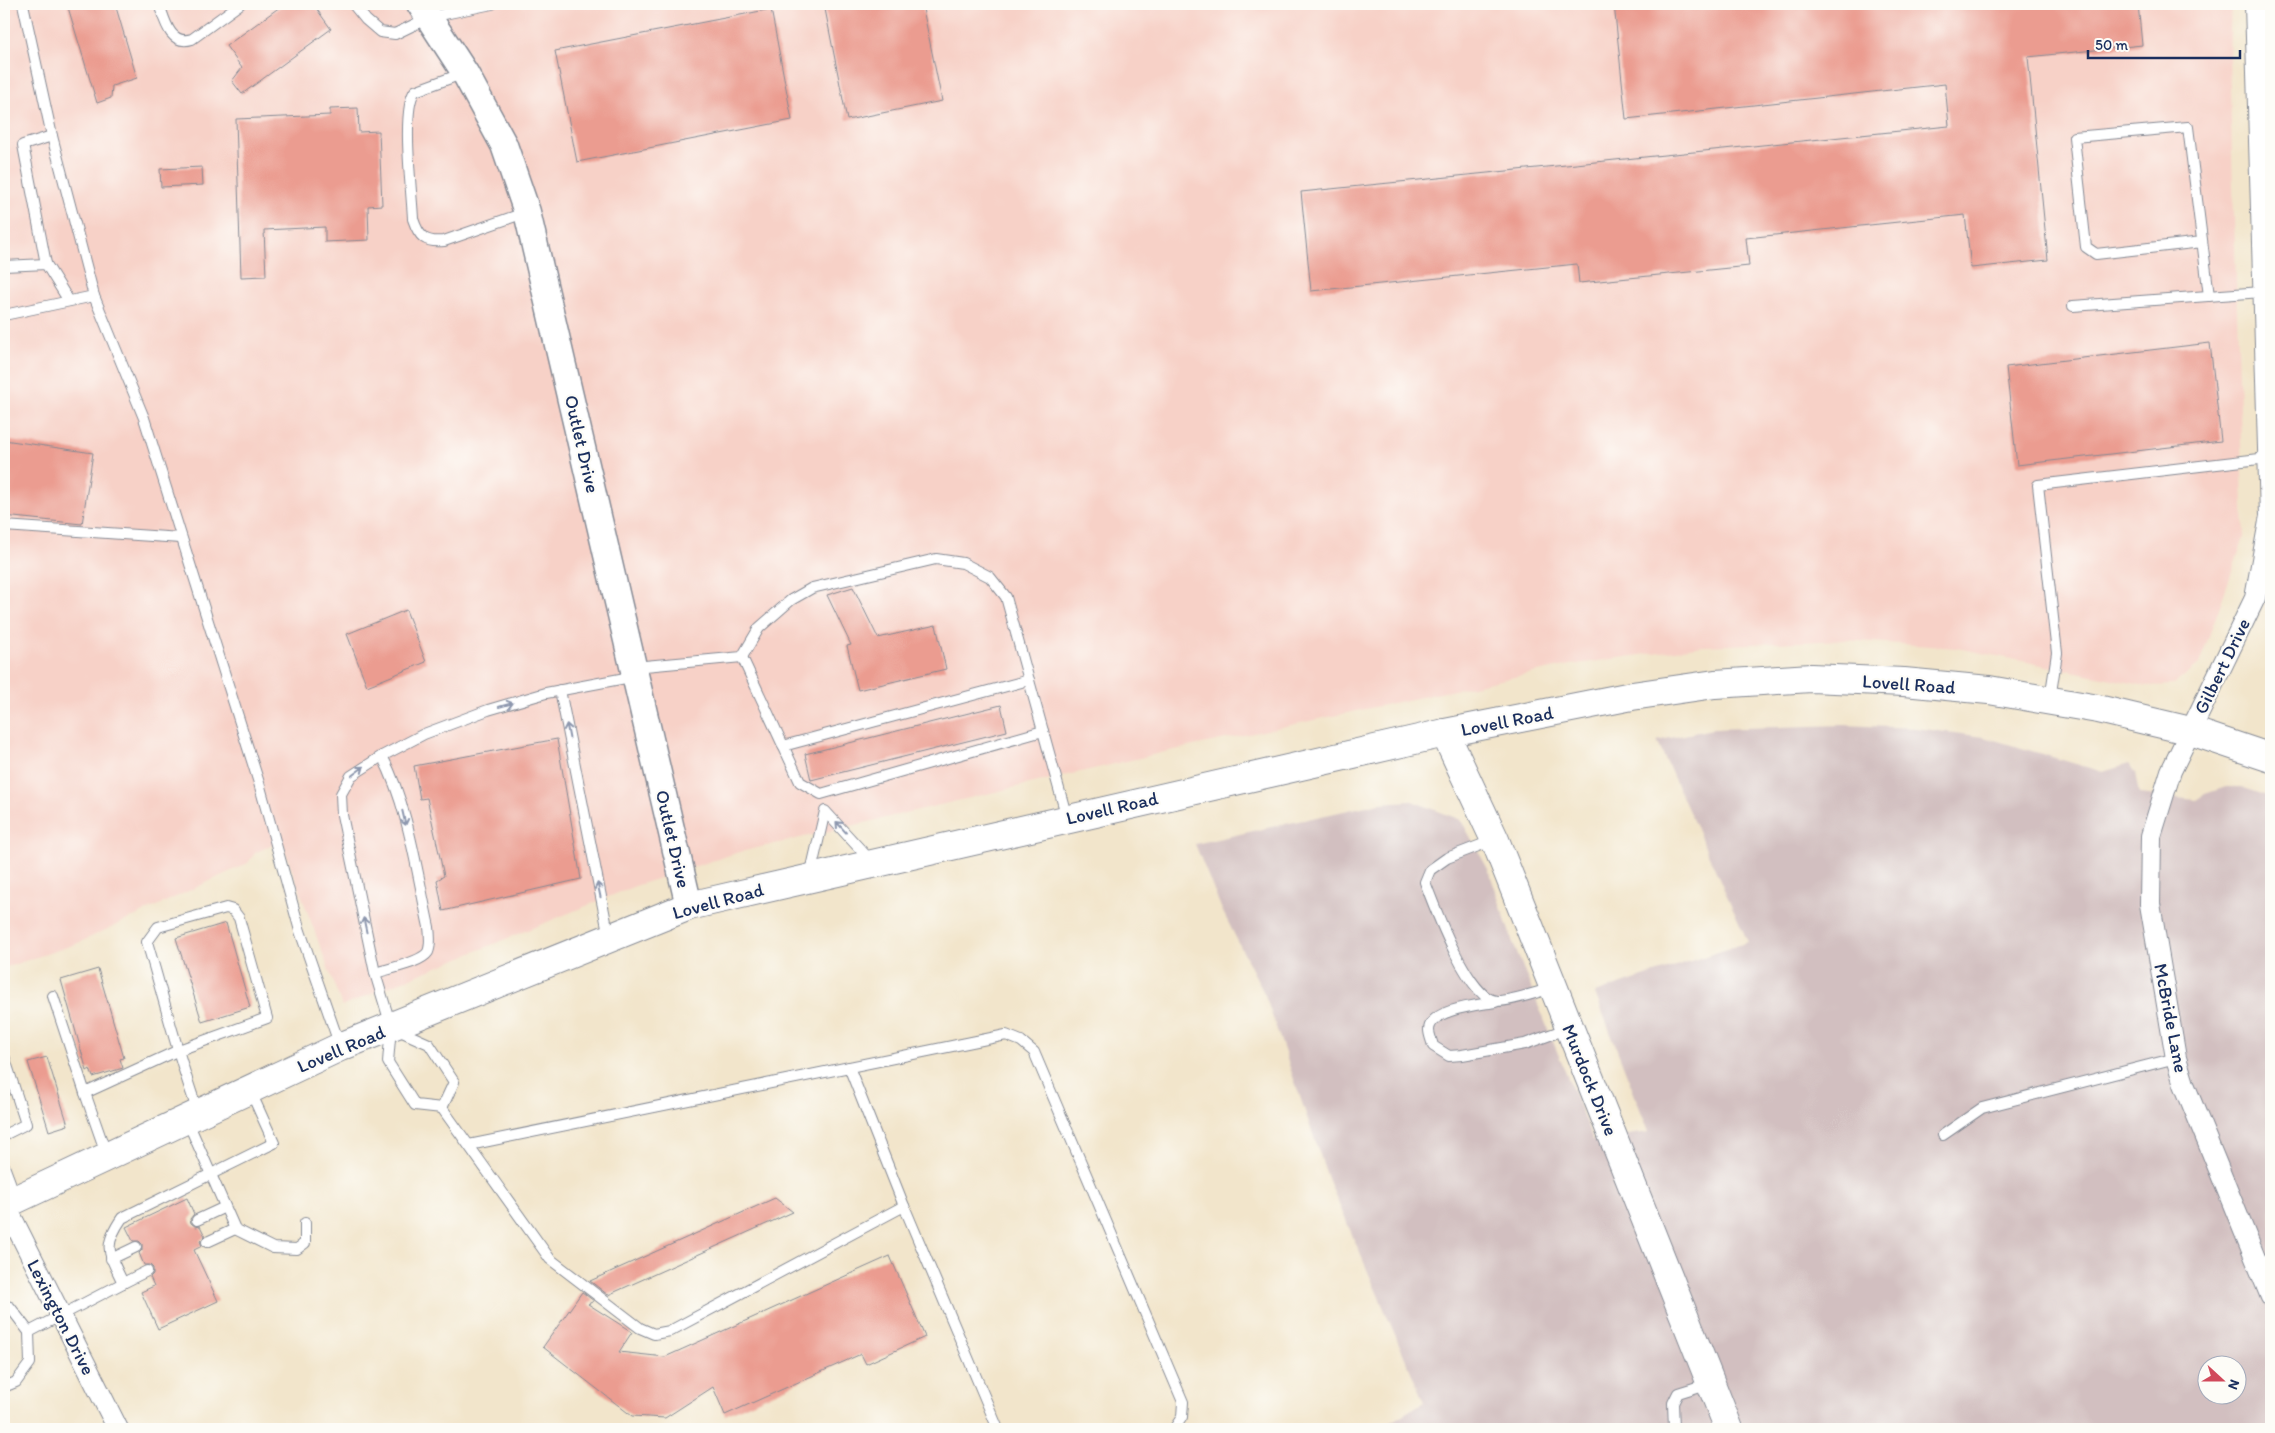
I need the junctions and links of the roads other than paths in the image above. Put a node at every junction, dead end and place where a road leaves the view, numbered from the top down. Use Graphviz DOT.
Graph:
graph roads {
  1 [pos="23,4"];
  2 [pos="159,4"];
  3 [pos="240,4"];
  4 [pos="354,4"];
  5 [pos="492,4"];
  6 [pos="2255,4"];
  7 [pos="425,10"];
  8 [pos="465,73"];
  9 [pos="52,136"];
  10 [pos="527,212"];
  11 [pos="2202,242"];
  12 [pos="46,264"];
  13 [pos="4,266"];
  14 [pos="2262,292"];
  15 [pos="94,296"];
  16 [pos="2209,296"];
  17 [pos="69,301"];
  18 [pos="2074,306"];
  19 [pos="4,315"];
  20 [pos="2268,458"];
  21 [pos="4,526"];
  22 [pos="181,538"];
  23 [pos="742,657"];
  24 [pos="636,672"];
  25 [pos="1029,680"];
  26 [pos="564,690"];
  27 [pos="2049,700"];
  28 [pos="1043,731"];
  29 [pos="2191,731"];
  30 [pos="1446,733"];
  31 [pos="783,746"];
  32 [pos="382,756"];
  33 [pos="2271,758"];
  34 [pos="821,794"];
  35 [pos="826,811"];
  36 [pos="1067,818"];
  37 [pos="1495,840"];
  38 [pos="874,863"];
  39 [pos="810,878"];
  40 [pos="689,906"];
  41 [pos="609,938"];
  42 [pos="375,972"];
  43 [pos="1554,988"];
  44 [pos="53,996"];
  45 [pos="1496,1002"];
  46 [pos="391,1027"];
  47 [pos="1570,1028"];
  48 [pos="340,1047"];
  49 [pos="179,1050"];
  50 [pos="4,1056"];
  51 [pos="2176,1058"];
  52 [pos="849,1067"];
  53 [pos="250,1090"];
  54 [pos="85,1093"];
  55 [pos="442,1108"];
  56 [pos="193,1116"];
  57 [pos="4,1135"];
  58 [pos="1943,1135"];
  59 [pos="469,1145"];
  60 [pos="107,1156"];
  61 [pos="4,1166"];
  62 [pos="210,1175"];
  63 [pos="8,1203"];
  64 [pos="904,1206"];
  65 [pos="224,1207"];
  66 [pos="197,1220"];
  67 [pos="305,1223"];
  68 [pos="235,1229"];
  69 [pos="207,1242"];
  70 [pos="136,1248"];
  71 [pos="111,1259"];
  72 [pos="147,1271"];
  73 [pos="123,1283"];
  74 [pos="2271,1297"];
  75 [pos="4,1305"];
  76 [pos="61,1314"];
  77 [pos="29,1332"];
  78 [pos="1711,1382"];
  79 [pos="4,1387"];
  80 [pos="118,1429"];
  81 [pos="998,1429"];
  82 [pos="1174,1429"];
  83 [pos="1674,1429"];
  84 [pos="1729,1429"];
  1 -- 9 [label="lane"];
  2 -- 3 [label="lane"];
  4 -- 7 [label="lane"];
  5 -- 7 [label="lane"];
  6 -- 14 [label="street, Gilbert Drive"];
  7 -- 8 [label="street, Outlet Drive"];
  8 -- 10 [label="street, Outlet Drive"];
  8 -- 10 [label="lane"];
  9 -- 12 [label="lane"];
  9 -- 15 [label="lane"];
  10 -- 24 [label="street, Outlet Drive"];
  11 -- 11 [label="lane"];
  11 -- 16 [label="lane"];
  12 -- 13 [label="lane"];
  12 -- 17 [label="lane"];
  14 -- 16 [label="lane"];
  14 -- 20 [label="street, Gilbert Drive"];
  15 -- 17 [label="lane"];
  15 -- 22 [label="lane"];
  16 -- 18 [label="lane"];
  17 -- 19 [label="lane"];
  20 -- 27 [label="lane"];
  20 -- 29 [label="street, Gilbert Drive"];
  21 -- 22 [label="lane"];
  22 -- 48 [label="lane"];
  23 -- 24 [label="lane"];
  23 -- 25 [label="lane"];
  23 -- 31 [label="lane"];
  24 -- 26 [label="lane"];
  24 -- 40 [label="street, Outlet Drive"];
  25 -- 28 [label="lane"];
  25 -- 31 [label="lane"];
  32 -- 26 [label="lane, one-way"];
  41 -- 26 [label="lane, one-way"];
  27 -- 29 [label="main road, Lovell Road"];
  27 -- 30 [label="main road, Lovell Road"];
  28 -- 34 [label="lane"];
  28 -- 36 [label="lane"];
  29 -- 33 [label="main road, Lovell Road"];
  29 -- 51 [label="street, McBride Lane"];
  30 -- 36 [label="main road, Lovell Road"];
  30 -- 37 [label="main road, Murdock Drive"];
  31 -- 34 [label="lane"];
  42 -- 32 [label="lane, one-way"];
  32 -- 42 [label="lane, one-way"];
  34 -- 35 [label="lane"];
  38 -- 35 [label="lane, one-way"];
  35 -- 39 [label="lane"];
  36 -- 38 [label="main road, Lovell Road"];
  37 -- 43 [label="main road, Murdock Drive"];
  37 -- 45 [label="lane"];
  38 -- 39 [label="main road, Lovell Road"];
  39 -- 40 [label="main road, Lovell Road"];
  40 -- 41 [label="main road, Lovell Road"];
  41 -- 46 [label="main road, Lovell Road"];
  42 -- 46 [label="lane"];
  43 -- 45 [label="lane"];
  43 -- 47 [label="main road, Murdock Drive"];
  44 -- 54 [label="lane"];
  45 -- 47 [label="lane"];
  46 -- 48 [label="main road, Lovell Road"];
  46 -- 55 [label="lane"];
  46 -- 55 [label="lane"];
  47 -- 78 [label="main road, Murdock Drive"];
  48 -- 53 [label="main road, Lovell Road"];
  49 -- 49 [label="lane"];
  49 -- 54 [label="lane"];
  49 -- 56 [label="lane"];
  50 -- 57 [label="lane"];
  51 -- 58 [label="lane"];
  51 -- 74 [label="street, McBride Lane"];
  52 -- 59 [label="lane"];
  52 -- 64 [label="lane"];
  52 -- 82 [label="lane"];
  53 -- 56 [label="main road, Lovell Road"];
  53 -- 62 [label="lane"];
  54 -- 60 [label="lane"];
  55 -- 59 [label="lane"];
  56 -- 60 [label="main road, Lovell Road"];
  56 -- 62 [label="lane"];
  59 -- 64 [label="lane"];
  60 -- 63 [label="main road, Lovell Road"];
  61 -- 63 [label="lane"];
  62 -- 65 [label="lane"];
  62 -- 71 [label="lane"];
  63 -- 76 [label="street, Lexington Drive"];
  64 -- 81 [label="lane"];
  65 -- 66 [label="lane"];
  65 -- 68 [label="lane"];
  67 -- 68 [label="lane"];
  68 -- 69 [label="lane"];
  70 -- 71 [label="lane"];
  71 -- 73 [label="lane"];
  72 -- 73 [label="lane"];
  73 -- 76 [label="lane"];
  75 -- 77 [label="lane"];
  76 -- 77 [label="lane"];
  76 -- 80 [label="street, Lexington Drive"];
  77 -- 79 [label="lane"];
  78 -- 83 [label="lane"];
  78 -- 84 [label="main road, Murdock Drive"];
}
